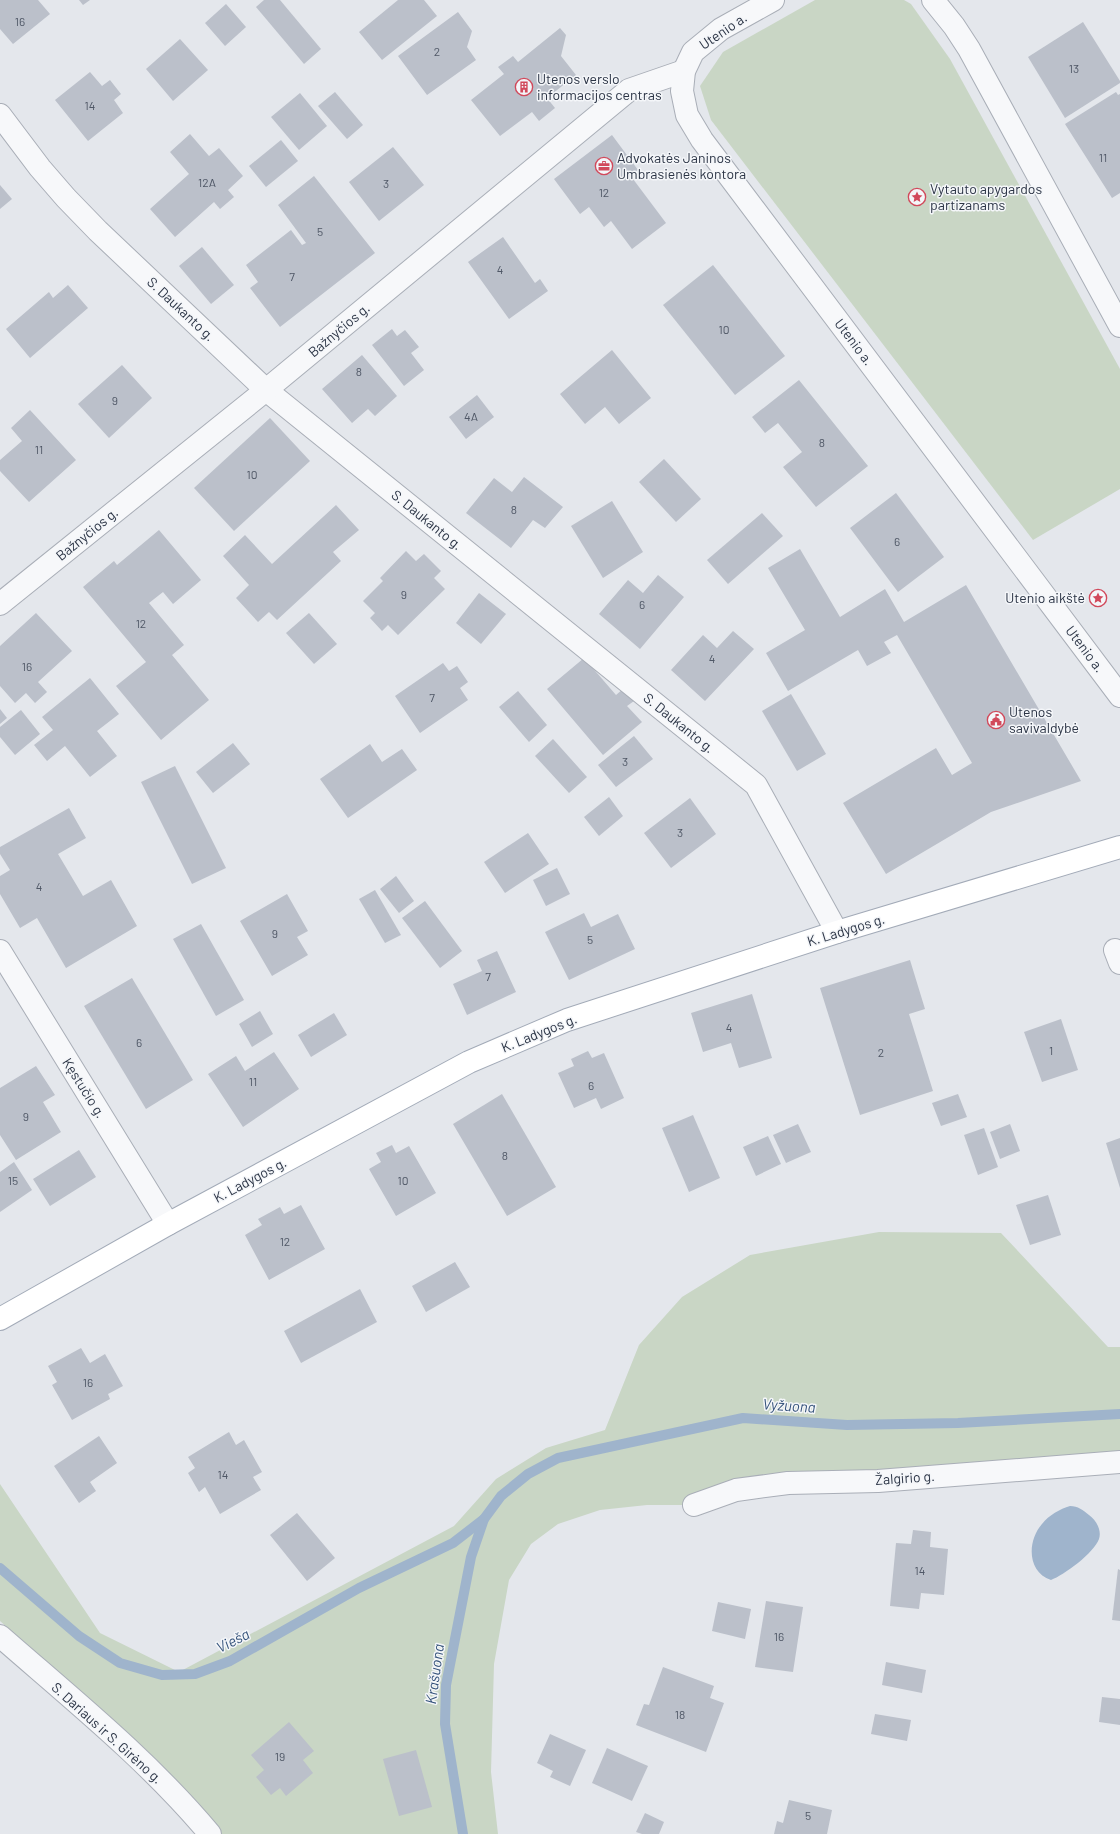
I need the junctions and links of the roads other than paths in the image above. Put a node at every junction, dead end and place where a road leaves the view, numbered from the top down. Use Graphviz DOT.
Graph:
graph roads {
  1 [pos="773,0"];
  2 [pos="933,0"];
  3 [pos="684,71"];
  4 [pos="0,114"];
  5 [pos="1120,326"];
  6 [pos="266,390"];
  7 [pos="0,604"];
  8 [pos="1120,696"];
  9 [pos="1120,847"];
  10 [pos="837,932"];
  11 [pos="0,951"];
  12 [pos="168,1224"];
  13 [pos="0,1319"];
  14 [pos="1120,1462"];
  15 [pos="694,1506"];
  16 [pos="0,1636"];
  17 [pos="210,1834"];
  1 -- 3 [label="street, Utenio a."];
  2 -- 5 [label="street"];
  3 -- 6 [label="street, Bažnyčios g."];
  3 -- 8 [label="street, Utenio a."];
  4 -- 6 [label="street, S. Daukanto g."];
  6 -- 7 [label="street, Bažnyčios g."];
  6 -- 10 [label="street, S. Daukanto g."];
  9 -- 10 [label="main road, K. Ladygos g."];
  10 -- 12 [label="main road, K. Ladygos g."];
  11 -- 12 [label="street, Kęstučio g."];
  12 -- 13 [label="main road, K. Ladygos g."];
  14 -- 15 [label="street, Žalgirio g."];
  16 -- 17 [label="street, S. Dariaus ir S. Girėno g."];
}
